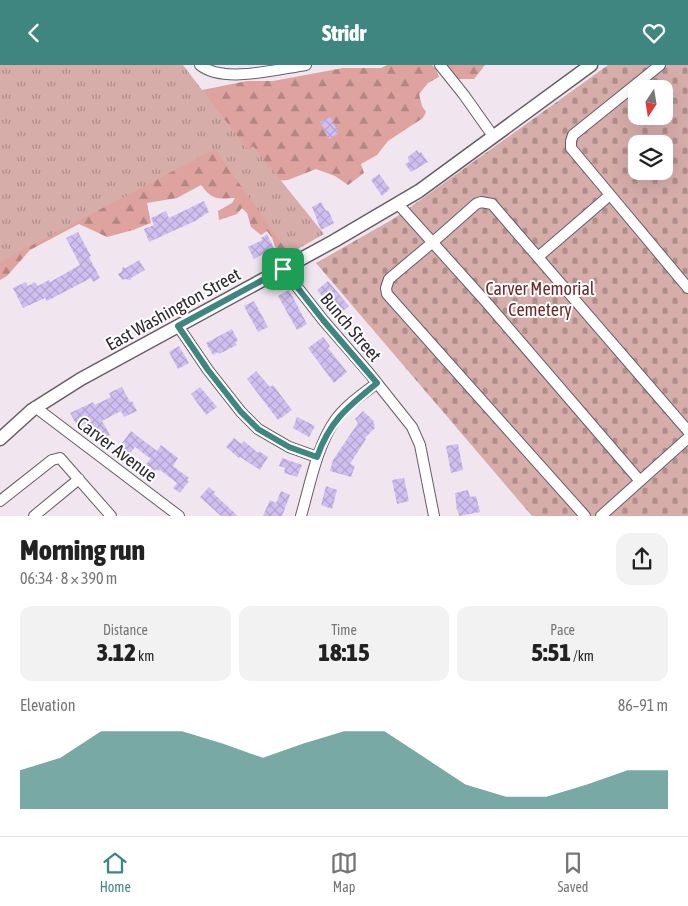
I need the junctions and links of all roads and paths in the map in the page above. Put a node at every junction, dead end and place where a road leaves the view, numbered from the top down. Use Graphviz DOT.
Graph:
graph roads {
  1 [pos="200,65"];
  2 [pos="306,65"];
  3 [pos="440,65"];
  4 [pos="591,65"];
  5 [pos="660,65"];
  6 [pos="493,136"];
  7 [pos="610,195"];
  8 [pos="398,204"];
  9 [pos="433,243"];
  10 [pos="538,257"];
  11 [pos="283,269"];
  12 [pos="688,288"];
  13 [pos="178,326"];
  14 [pos="377,383"];
  15 [pos="35,407"];
  16 [pos="688,431"];
  17 [pos="688,438"];
  18 [pos="0,439"];
  19 [pos="317,457"];
  20 [pos="78,479"];
  21 [pos="640,481"];
  22 [pos="0,501"];
  23 [pos="34,516"];
  24 [pos="111,516"];
  25 [pos="179,516"];
  26 [pos="301,516"];
  27 [pos="434,516"];
  28 [pos="584,516"];
  29 [pos="601,516"];
  1 -- 2 [label="street"];
  3 -- 6 [label="street"];
  4 -- 6 [label="main road, East Washington Street"];
  5 -- 7 [label="street"];
  6 -- 8 [label="main road, East Washington Street"];
  7 -- 10 [label="street"];
  7 -- 12 [label="street"];
  8 -- 9 [label="street"];
  8 -- 11 [label="main road, East Washington Street"];
  9 -- 10 [label="street"];
  9 -- 21 [label="street"];
  9 -- 28 [label="street"];
  10 -- 16 [label="street"];
  11 -- 13 [label="main road, East Washington Street"];
  11 -- 14 [label="street, Bunch Street"];
  13 -- 15 [label="main road, East Washington Street"];
  13 -- 19 [label="street"];
  14 -- 19 [label="street"];
  14 -- 27 [label="street, Bunch Street"];
  15 -- 18 [label="main road, East Washington Street"];
  15 -- 25 [label="street, Carver Avenue"];
  17 -- 21 [label="street"];
  19 -- 26 [label="street"];
  20 -- 22 [label="street"];
  20 -- 23 [label="street"];
  20 -- 24 [label="street"];
  21 -- 29 [label="street"];
}
